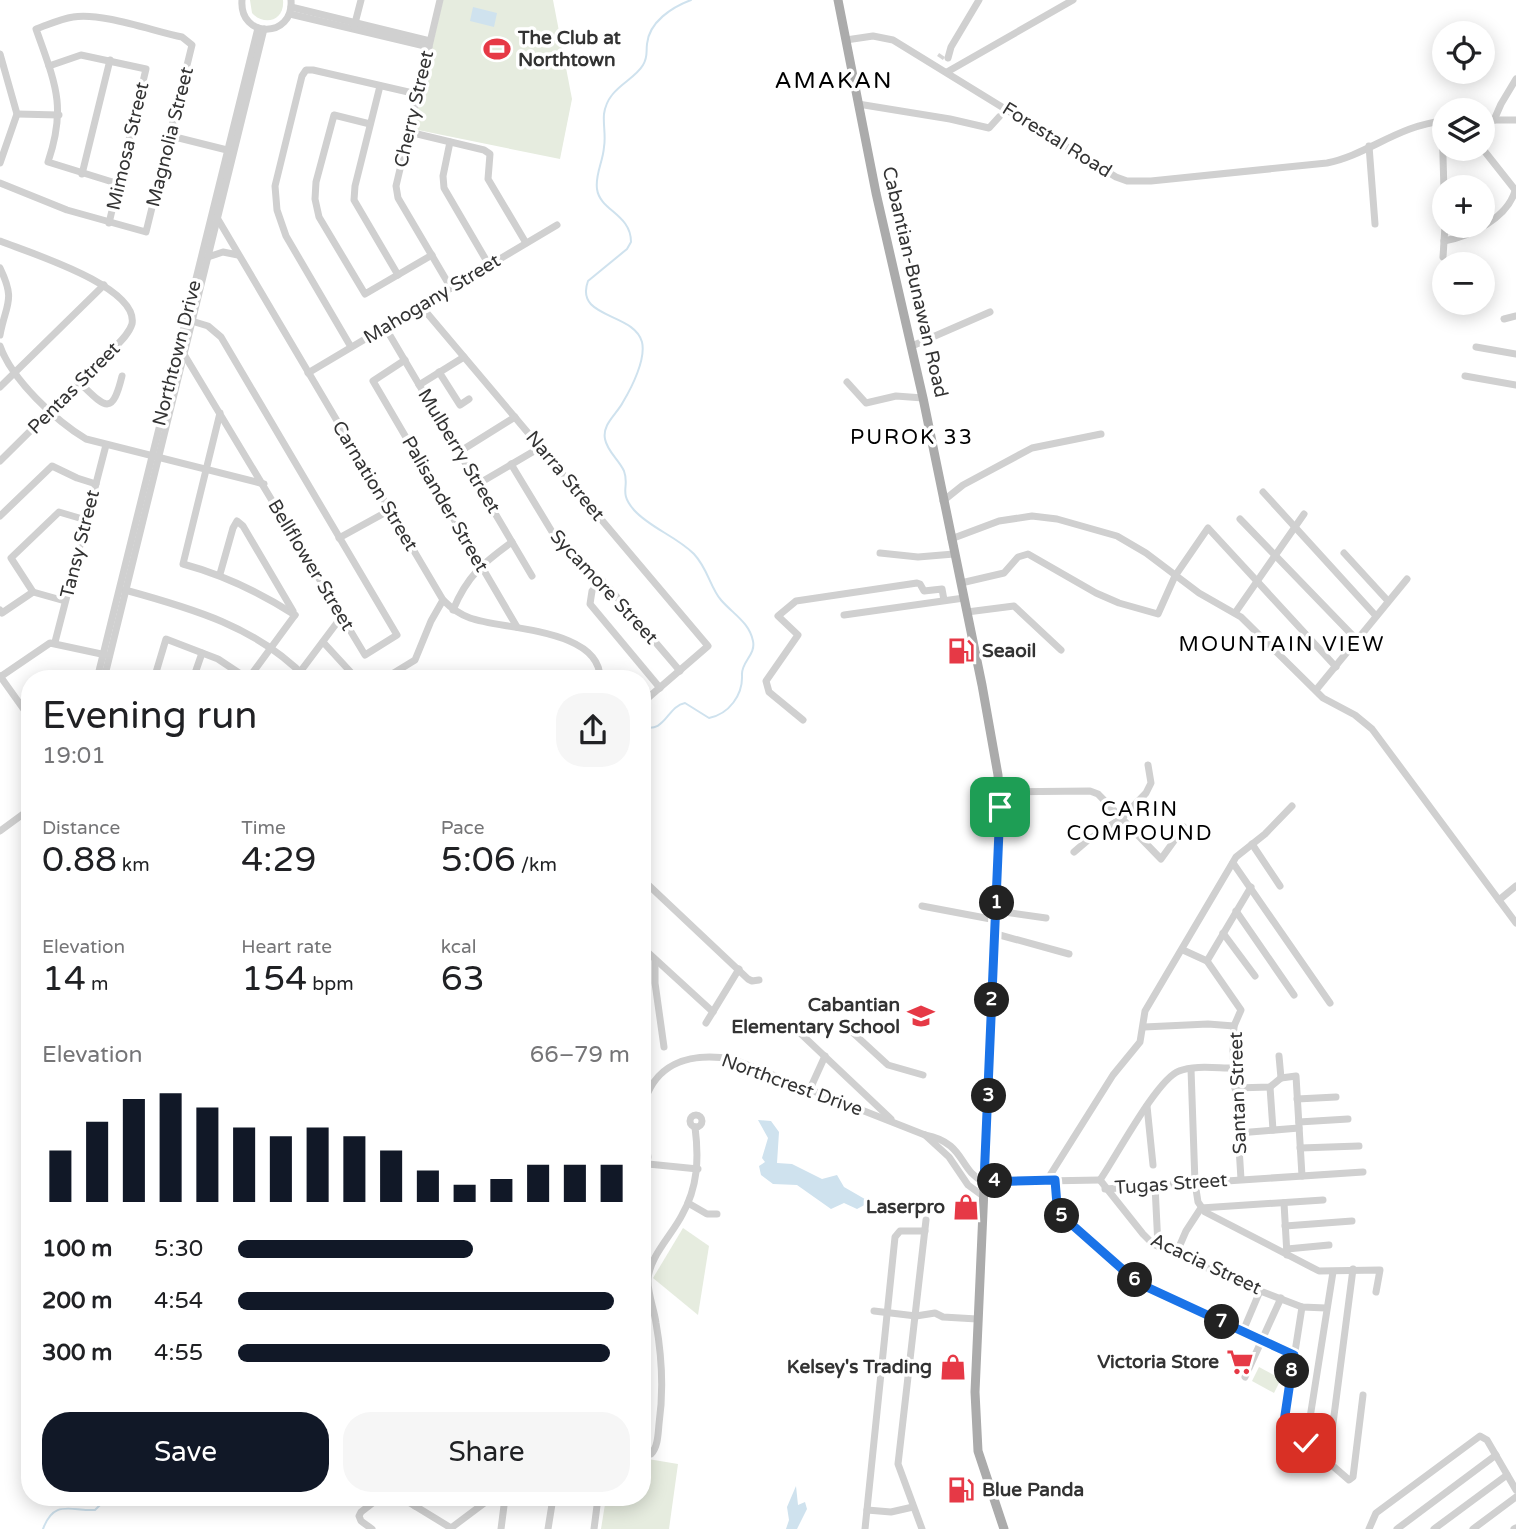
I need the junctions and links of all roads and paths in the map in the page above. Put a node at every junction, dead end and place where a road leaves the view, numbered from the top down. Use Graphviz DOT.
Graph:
graph roads {
  1 [pos="361,0"];
  2 [pos="440,0"];
  3 [pos="838,0"];
  4 [pos="979,0"];
  5 [pos="1073,0"];
  6 [pos="239,1"];
  7 [pos="291,7"];
  8 [pos="355,26"];
  9 [pos="261,29"];
  10 [pos="846,40"];
  11 [pos="429,44"];
  12 [pos="0,54"];
  13 [pos="110,60"];
  14 [pos="943,62"];
  15 [pos="49,66"];
  16 [pos="1516,79"];
  17 [pos="380,86"];
  18 [pos="418,94"];
  19 [pos="858,104"];
  20 [pos="17,114"];
  21 [pos="59,115"];
  22 [pos="999,117"];
  23 [pos="1495,118"];
  24 [pos="1495,120"];
  25 [pos="1516,120"];
  26 [pos="1432,123"];
  27 [pos="370,124"];
  28 [pos="409,132"];
  29 [pos="171,135"];
  30 [pos="450,142"];
  31 [pos="1369,146"];
  32 [pos="230,151"];
  33 [pos="1492,161"];
  34 [pos="0,163"];
  35 [pos="82,174"];
  36 [pos="0,183"];
  37 [pos="118,184"];
  38 [pos="1516,191"];
  39 [pos="214,215"];
  40 [pos="109,222"];
  41 [pos="1375,224"];
  42 [pos="557,225"];
  43 [pos="1444,238"];
  44 [pos="0,241"];
  45 [pos="1444,242"];
  46 [pos="526,243"];
  47 [pos="1443,252"];
  48 [pos="238,255"];
  49 [pos="432,255"];
  50 [pos="203,258"];
  51 [pos="489,265"];
  52 [pos="0,268"];
  53 [pos="398,275"];
  54 [pos="104,285"];
  55 [pos="451,288"];
  56 [pos="421,306"];
  57 [pos="990,312"];
  58 [pos="1516,316"];
  59 [pos="1504,319"];
  60 [pos="189,320"];
  61 [pos="385,327"];
  62 [pos="0,332"];
  63 [pos="0,346"];
  64 [pos="912,346"];
  65 [pos="351,347"];
  66 [pos="1476,347"];
  67 [pos="181,350"];
  68 [pos="1516,354"];
  69 [pos="464,357"];
  70 [pos="405,360"];
  71 [pos="439,372"];
  72 [pos="15,373"];
  73 [pos="308,373"];
  74 [pos="122,376"];
  75 [pos="1465,376"];
  76 [pos="848,382"];
  77 [pos="80,383"];
  78 [pos="419,385"];
  79 [pos="1516,385"];
  80 [pos="0,387"];
  81 [pos="923,398"];
  82 [pos="469,399"];
  83 [pos="52,412"];
  84 [pos="220,413"];
  85 [pos="515,417"];
  86 [pos="1101,434"];
  87 [pos="106,445"];
  88 [pos="541,447"];
  89 [pos="459,452"];
  90 [pos="155,457"];
  91 [pos="0,461"];
  92 [pos="511,464"];
  93 [pos="206,470"];
  94 [pos="96,484"];
  95 [pos="264,484"];
  96 [pos="478,484"];
  97 [pos="1263,492"];
  98 [pos="943,501"];
  99 [pos="390,510"];
  100 [pos="1304,514"];
  101 [pos="0,516"];
  102 [pos="1240,519"];
  103 [pos="86,520"];
  104 [pos="1295,526"];
  105 [pos="340,538"];
  106 [pos="951,539"];
  107 [pos="512,542"];
  108 [pos="880,553"];
  109 [pos="1344,553"];
  110 [pos="954,554"];
  111 [pos="1275,557"];
  112 [pos="481,565"];
  113 [pos="220,574"];
  114 [pos="532,576"];
  115 [pos="1175,576"];
  116 [pos="1407,579"];
  117 [pos="602,580"];
  118 [pos="961,583"];
  119 [pos="1257,583"];
  120 [pos="123,589"];
  121 [pos="33,592"];
  122 [pos="964,598"];
  123 [pos="443,600"];
  124 [pos="944,600"];
  125 [pos="65,601"];
  126 [pos="1388,601"];
  127 [pos="0,610"];
  128 [pos="453,610"];
  129 [pos="967,611"];
  130 [pos="1235,613"];
  131 [pos="295,615"];
  132 [pos="844,615"];
  133 [pos="342,616"];
  134 [pos="1376,616"];
  135 [pos="517,627"];
  136 [pos="1357,640"];
  137 [pos="55,642"];
  138 [pos="323,642"];
  139 [pos="271,648"];
  140 [pos="1062,650"];
  141 [pos="202,653"];
  142 [pos="106,655"];
  143 [pos="1336,667"];
  144 [pos="100,670"];
  145 [pos="104,670"];
  146 [pos="157,670"];
  147 [pos="196,670"];
  148 [pos="232,670"];
  149 [pos="255,670"];
  150 [pos="298,670"];
  151 [pos="302,670"];
  152 [pos="349,670"];
  153 [pos="399,670"];
  154 [pos="598,670"];
  155 [pos="645,670"];
  156 [pos="680,671"];
  157 [pos="0,676"];
  158 [pos="651,677"];
  159 [pos="660,688"];
  160 [pos="1317,690"];
  161 [pos="651,696"];
  162 [pos="21,705"];
  163 [pos="803,720"];
  164 [pos="1147,765"];
  165 [pos="1000,792"];
  166 [pos="1292,807"];
  167 [pos="21,816"];
  168 [pos="1122,818"];
  169 [pos="1184,827"];
  170 [pos="0,831"];
  171 [pos="1252,844"];
  172 [pos="1074,852"];
  173 [pos="1233,863"];
  174 [pos="1280,886"];
  175 [pos="1516,886"];
  176 [pos="1251,887"];
  177 [pos="651,888"];
  178 [pos="1499,900"];
  179 [pos="922,906"];
  180 [pos="1236,911"];
  181 [pos="997,916"];
  182 [pos="1046,918"];
  183 [pos="1516,923"];
  184 [pos="1223,933"];
  185 [pos="996,934"];
  186 [pos="1183,950"];
  187 [pos="1069,954"];
  188 [pos="651,956"];
  189 [pos="655,960"];
  190 [pos="1207,961"];
  191 [pos="738,970"];
  192 [pos="1255,976"];
  193 [pos="759,980"];
  194 [pos="1294,995"];
  195 [pos="1330,1003"];
  196 [pos="713,1012"];
  197 [pos="706,1023"];
  198 [pos="1234,1026"];
  199 [pos="1144,1027"];
  200 [pos="851,1031"];
  201 [pos="800,1033"];
  202 [pos="664,1047"];
  203 [pos="825,1056"];
  204 [pos="1279,1056"];
  205 [pos="1233,1068"];
  206 [pos="1191,1069"];
  207 [pos="923,1075"];
  208 [pos="1281,1078"];
  209 [pos="1269,1087"];
  210 [pos="651,1088"];
  211 [pos="1235,1088"];
  212 [pos="810,1089"];
  213 [pos="1336,1097"];
  214 [pos="1297,1099"];
  215 [pos="1147,1106"];
  216 [pos="1348,1119"];
  217 [pos="895,1123"];
  218 [pos="1299,1125"];
  219 [pos="695,1127"];
  220 [pos="1273,1130"];
  221 [pos="1238,1133"];
  222 [pos="925,1135"];
  223 [pos="1359,1146"];
  224 [pos="1300,1148"];
  225 [pos="651,1164"];
  226 [pos="967,1164"];
  227 [pos="1153,1165"];
  228 [pos="698,1169"];
  229 [pos="957,1169"];
  230 [pos="1363,1172"];
  231 [pos="1302,1176"];
  232 [pos="1241,1179"];
  233 [pos="1051,1180"];
  234 [pos="1100,1180"];
  235 [pos="984,1182"];
  236 [pos="1195,1183"];
  237 [pos="1155,1186"];
  238 [pos="1105,1189"];
  239 [pos="983,1196"];
  240 [pos="1323,1200"];
  241 [pos="688,1203"];
  242 [pos="1284,1203"];
  243 [pos="1201,1208"];
  244 [pos="717,1214"];
  245 [pos="926,1220"];
  246 [pos="1352,1221"];
  247 [pos="1284,1226"];
  248 [pos="925,1231"];
  249 [pos="1329,1245"];
  250 [pos="1158,1246"];
  251 [pos="1287,1252"];
  252 [pos="1176,1254"];
  253 [pos="651,1269"];
  254 [pos="1353,1269"];
  255 [pos="1333,1272"];
  256 [pos="1261,1291"];
  257 [pos="1376,1292"];
  258 [pos="651,1294"];
  259 [pos="1281,1298"];
  260 [pos="1302,1307"];
  261 [pos="1325,1308"];
  262 [pos="874,1311"];
  263 [pos="887,1313"];
  264 [pos="920,1316"];
  265 [pos="977,1319"];
  266 [pos="1243,1331"];
  267 [pos="1262,1340"];
  268 [pos="1294,1355"];
  269 [pos="1245,1377"];
  270 [pos="1363,1395"];
  271 [pos="1306,1443"];
  272 [pos="651,1454"];
  273 [pos="1496,1455"];
  274 [pos="1328,1462"];
  275 [pos="1507,1475"];
  276 [pos="1516,1490"];
  277 [pos="1516,1497"];
  278 [pos="369,1506"];
  279 [pos="415,1506"];
  280 [pos="480,1506"];
  281 [pos="504,1506"];
  282 [pos="552,1506"];
  283 [pos="597,1506"];
  284 [pos="914,1507"];
  285 [pos="867,1510"];
  286 [pos="372,1529"];
  287 [pos="501,1529"];
  288 [pos="548,1529"];
  289 [pos="594,1529"];
  290 [pos="865,1529"];
  291 [pos="922,1529"];
  292 [pos="1004,1529"];
  293 [pos="1369,1529"];
  294 [pos="1397,1529"];
  295 [pos="1434,1529"];
  296 [pos="1473,1529"];
  1 -- 8 [label="street"];
  2 -- 11 [label="street, Cherry Street"];
  3 -- 10 [label="main road, Cabantian-Bunawan Road"];
  4 -- 14 [label="street"];
  5 -- 14 [label="street"];
  6 -- 9 [label="street"];
  7 -- 8 [label="street"];
  7 -- 9 [label="street"];
  8 -- 11 [label="street"];
  9 -- 32 [label="street, Northtown Drive"];
  10 -- 14 [label="street, Forestal Road"];
  10 -- 19 [label="main road, Cabantian-Bunawan Road"];
  11 -- 18 [label="street, Cherry Street"];
  12 -- 20 [label="street"];
  13 -- 15 [label="street"];
  13 -- 35 [label="street"];
  13 -- 37 [label="street, Mimosa Street"];
  14 -- 31 [label="street, Forestal Road"];
  15 -- 21 [label="street"];
  15 -- 29 [label="street, Magnolia Street"];
  16 -- 23 [label="street"];
  17 -- 18 [label="street"];
  17 -- 27 [label="street"];
  17 -- 65 [label="street"];
  18 -- 28 [label="street, Cherry Street"];
  19 -- 22 [label="street"];
  19 -- 64 [label="main road, Cabantian-Bunawan Road"];
  20 -- 21 [label="street"];
  20 -- 34 [label="street"];
  21 -- 35 [label="street"];
  24 -- 25 [label="street"];
  26 -- 31 [label="street, Forestal Road"];
  27 -- 53 [label="street"];
  27 -- 53 [label="street"];
  28 -- 30 [label="street"];
  28 -- 49 [label="street, Cherry Street"];
  29 -- 32 [label="street"];
  29 -- 40 [label="street, Magnolia Street"];
  30 -- 46 [label="street"];
  30 -- 51 [label="street"];
  31 -- 41 [label="street"];
  32 -- 39 [label="street, Northtown Drive"];
  33 -- 38 [label="street"];
  35 -- 37 [label="street"];
  36 -- 40 [label="street"];
  37 -- 40 [label="street, Mimosa Street"];
  38 -- 45 [label="street"];
  39 -- 48 [label="street, Carnation Street"];
  39 -- 50 [label="street, Northtown Drive"];
  42 -- 46 [label="street, Mahogany Street"];
  43 -- 45 [label="street"];
  44 -- 54 [label="street"];
  45 -- 47 [label="street"];
  46 -- 51 [label="street, Mahogany Street"];
  48 -- 50 [label="street"];
  48 -- 73 [label="street, Carnation Street"];
  49 -- 53 [label="street"];
  49 -- 55 [label="street, Cherry Street"];
  50 -- 60 [label="street, Northtown Drive"];
  51 -- 55 [label="street, Mahogany Street"];
  52 -- 62 [label="street"];
  54 -- 72 [label="street"];
  54 -- 77 [label="street, Pentas Street"];
  55 -- 56 [label="street, Mahogany Street"];
  56 -- 61 [label="street, Mahogany Street"];
  56 -- 69 [label="street, Narra Street"];
  57 -- 64 [label="street"];
  58 -- 59 [label="street"];
  60 -- 67 [label="street, Northtown Drive"];
  60 -- 105 [label="street, Bellflower Street"];
  61 -- 65 [label="street, Mahogany Street"];
  61 -- 70 [label="street, Mulberry Street"];
  63 -- 72 [label="street"];
  64 -- 81 [label="main road, Cabantian-Bunawan Road"];
  65 -- 73 [label="street, Mahogany Street"];
  66 -- 68 [label="street"];
  67 -- 84 [label="street, Bellflower Street"];
  67 -- 90 [label="street, Northtown Drive"];
  69 -- 71 [label="street"];
  69 -- 85 [label="street, Narra Street"];
  70 -- 78 [label="street, Mulberry Street"];
  70 -- 112 [label="street, Palisander Street"];
  71 -- 78 [label="street"];
  71 -- 82 [label="street"];
  72 -- 80 [label="street"];
  72 -- 83 [label="street"];
  73 -- 99 [label="street, Carnation Street"];
  74 -- 77 [label="street"];
  75 -- 79 [label="street"];
  76 -- 81 [label="street"];
  77 -- 83 [label="street, Pentas Street"];
  78 -- 89 [label="street, Mulberry Street"];
  81 -- 98 [label="main road, Cabantian-Bunawan Road"];
  83 -- 87 [label="street"];
  83 -- 91 [label="street, Pentas Street"];
  84 -- 93 [label="street"];
  84 -- 95 [label="street, Bellflower Street"];
  85 -- 88 [label="street, Narra Street"];
  85 -- 89 [label="street"];
  86 -- 98 [label="street"];
  87 -- 90 [label="street"];
  87 -- 94 [label="street, Tansy Street"];
  88 -- 92 [label="street"];
  88 -- 156 [label="street, Narra Street"];
  89 -- 96 [label="street, Mulberry Street"];
  90 -- 93 [label="street"];
  90 -- 120 [label="street, Northtown Drive"];
  92 -- 96 [label="street"];
  92 -- 117 [label="street, Sycamore Street"];
  93 -- 95 [label="street"];
  93 -- 113 [label="street"];
  94 -- 101 [label="street"];
  94 -- 103 [label="street, Tansy Street"];
  95 -- 133 [label="street, Bellflower Street"];
  96 -- 107 [label="street, Mulberry Street"];
  97 -- 104 [label="street"];
  98 -- 106 [label="main road, Cabantian-Bunawan Road"];
  99 -- 105 [label="street, Bellflower Street"];
  99 -- 123 [label="street, Carnation Street"];
  100 -- 104 [label="street"];
  102 -- 111 [label="street"];
  103 -- 121 [label="street"];
  103 -- 125 [label="street, Tansy Street"];
  104 -- 111 [label="street"];
  104 -- 134 [label="street"];
  105 -- 133 [label="street, Bellflower Street"];
  106 -- 110 [label="main road, Cabantian-Bunawan Road"];
  106 -- 115 [label="street"];
  107 -- 112 [label="street"];
  107 -- 114 [label="street, Mulberry Street"];
  108 -- 110 [label="street"];
  109 -- 126 [label="street"];
  110 -- 118 [label="main road, Cabantian-Bunawan Road"];
  111 -- 119 [label="street"];
  111 -- 136 [label="street"];
  112 -- 128 [label="street"];
  112 -- 135 [label="street, Palisander Street"];
  113 -- 131 [label="street"];
  113 -- 131 [label="street"];
  115 -- 118 [label="street"];
  115 -- 119 [label="street"];
  115 -- 130 [label="street"];
  116 -- 126 [label="street"];
  117 -- 155 [label="street"];
  117 -- 156 [label="street, Sycamore Street"];
  118 -- 122 [label="main road, Cabantian-Bunawan Road"];
  119 -- 130 [label="street"];
  119 -- 143 [label="street"];
  120 -- 139 [label="street"];
  120 -- 142 [label="street, Northtown Drive"];
  121 -- 125 [label="street"];
  121 -- 127 [label="street"];
  122 -- 124 [label="street"];
  122 -- 129 [label="main road, Cabantian-Bunawan Road"];
  123 -- 128 [label="street, Carnation Street"];
  123 -- 153 [label="street"];
  124 -- 132 [label="street"];
  124 -- 163 [label="street"];
  125 -- 137 [label="street, Tansy Street"];
  126 -- 134 [label="street"];
  128 -- 135 [label="street, Carnation Street"];
  129 -- 140 [label="street"];
  129 -- 165 [label="main road, Cabantian-Bunawan Road"];
  130 -- 160 [label="street"];
  131 -- 139 [label="street"];
  133 -- 138 [label="street"];
  134 -- 136 [label="street"];
  135 -- 154 [label="street, Carnation Street"];
  136 -- 143 [label="street"];
  137 -- 142 [label="street"];
  137 -- 157 [label="street"];
  138 -- 151 [label="street"];
  138 -- 152 [label="street"];
  139 -- 149 [label="street"];
  139 -- 150 [label="street"];
  141 -- 146 [label="street"];
  141 -- 147 [label="street"];
  141 -- 148 [label="street"];
  142 -- 144 [label="street, Northtown Drive"];
  142 -- 145 [label="street, Northtown Drive"];
  143 -- 160 [label="street"];
  156 -- 159 [label="street"];
  157 -- 162 [label="street"];
  158 -- 159 [label="street"];
  159 -- 161 [label="street"];
  160 -- 178 [label="street"];
  164 -- 168 [label="street"];
  165 -- 168 [label="street"];
  165 -- 181 [label="main road, Cabantian-Bunawan Road"];
  166 -- 171 [label="street"];
  167 -- 170 [label="street"];
  168 -- 169 [label="street"];
  168 -- 172 [label="street"];
  171 -- 173 [label="street"];
  171 -- 174 [label="street"];
  173 -- 176 [label="street"];
  173 -- 186 [label="street"];
  175 -- 178 [label="street"];
  176 -- 180 [label="street"];
  176 -- 195 [label="street"];
  177 -- 191 [label="street"];
  178 -- 183 [label="street"];
  179 -- 181 [label="street"];
  180 -- 184 [label="street"];
  180 -- 194 [label="street"];
  181 -- 182 [label="street"];
  181 -- 185 [label="main road, Cabantian-Bunawan Road"];
  184 -- 190 [label="street"];
  184 -- 192 [label="street"];
  185 -- 187 [label="street"];
  185 -- 235 [label="main road, Cabantian-Bunawan Road"];
  186 -- 190 [label="street"];
  186 -- 199 [label="street"];
  188 -- 189 [label="street"];
  189 -- 196 [label="street"];
  189 -- 202 [label="street"];
  190 -- 198 [label="street, Santan Street"];
  191 -- 193 [label="street"];
  191 -- 196 [label="street"];
  196 -- 197 [label="street"];
  198 -- 199 [label="street"];
  198 -- 205 [label="street, Santan Street"];
  199 -- 233 [label="street"];
  200 -- 207 [label="street"];
  201 -- 203 [label="street"];
  203 -- 212 [label="street"];
  203 -- 217 [label="street"];
  204 -- 208 [label="street"];
  205 -- 206 [label="street"];
  205 -- 211 [label="street, Santan Street"];
  206 -- 215 [label="street"];
  206 -- 236 [label="street"];
  208 -- 209 [label="street"];
  208 -- 214 [label="street"];
  209 -- 211 [label="street"];
  209 -- 220 [label="street"];
  210 -- 212 [label="street, Northcrest Drive"];
  211 -- 221 [label="street, Santan Street"];
  212 -- 217 [label="street, Northcrest Drive"];
  213 -- 214 [label="street"];
  214 -- 218 [label="street"];
  215 -- 227 [label="street"];
  215 -- 234 [label="street"];
  216 -- 218 [label="street"];
  217 -- 222 [label="street, Northcrest Drive"];
  218 -- 220 [label="street"];
  218 -- 224 [label="street"];
  219 -- 228 [label="street"];
  220 -- 221 [label="street"];
  221 -- 232 [label="street, Santan Street"];
  222 -- 226 [label="street, Northcrest Drive"];
  222 -- 229 [label="street, Northcrest Drive"];
  223 -- 224 [label="street"];
  224 -- 231 [label="street"];
  225 -- 228 [label="street"];
  226 -- 229 [label="street"];
  226 -- 235 [label="street, Northcrest Drive"];
  228 -- 241 [label="street"];
  229 -- 239 [label="street, Northcrest Drive"];
  230 -- 231 [label="street, Tugas Street"];
  231 -- 232 [label="street, Tugas Street"];
  232 -- 236 [label="street, Tugas Street"];
  233 -- 234 [label="street, Tugas Street"];
  233 -- 235 [label="street, Tugas Street"];
  233 -- 266 [label="street"];
  234 -- 238 [label="street, Tugas Street"];
  235 -- 239 [label="main road, Cabantian-Bunawan Road"];
  236 -- 237 [label="street, Tugas Street"];
  236 -- 243 [label="street"];
  237 -- 238 [label="street, Tugas Street"];
  237 -- 250 [label="street"];
  238 -- 250 [label="street, Acacia Street"];
  239 -- 265 [label="main road, Cabantian-Bunawan Road"];
  240 -- 242 [label="street"];
  241 -- 244 [label="street"];
  241 -- 253 [label="street"];
  242 -- 243 [label="street"];
  242 -- 247 [label="street"];
  243 -- 251 [label="street"];
  243 -- 252 [label="street"];
  245 -- 248 [label="street"];
  246 -- 247 [label="street"];
  247 -- 251 [label="street"];
  248 -- 263 [label="street"];
  248 -- 264 [label="street"];
  249 -- 251 [label="street"];
  250 -- 252 [label="street, Acacia Street"];
  251 -- 255 [label="street"];
  252 -- 256 [label="street, Acacia Street"];
  254 -- 255 [label="street"];
  254 -- 257 [label="street"];
  254 -- 274 [label="street"];
  255 -- 261 [label="street"];
  256 -- 259 [label="street, Acacia Street"];
  256 -- 266 [label="street"];
  258 -- 272 [label="street"];
  259 -- 260 [label="street, Acacia Street"];
  259 -- 267 [label="street"];
  260 -- 261 [label="street, Acacia Street"];
  260 -- 268 [label="street"];
  261 -- 271 [label="street"];
  262 -- 263 [label="street"];
  263 -- 264 [label="street"];
  263 -- 285 [label="street"];
  264 -- 265 [label="street"];
  264 -- 284 [label="street"];
  265 -- 292 [label="main road, Cabantian-Bunawan Road"];
  266 -- 267 [label="street"];
  267 -- 268 [label="street"];
  267 -- 269 [label="street"];
  268 -- 271 [label="street"];
  270 -- 274 [label="street"];
  271 -- 274 [label="street"];
  273 -- 275 [label="street"];
  273 -- 293 [label="street"];
  273 -- 294 [label="street"];
  275 -- 276 [label="street"];
  275 -- 295 [label="street"];
  277 -- 296 [label="street"];
  278 -- 286 [label="street"];
  279 -- 280 [label="street"];
  281 -- 287 [label="street"];
  282 -- 288 [label="street"];
  283 -- 289 [label="street"];
  284 -- 285 [label="street"];
  284 -- 291 [label="street"];
  285 -- 290 [label="street"];
}
